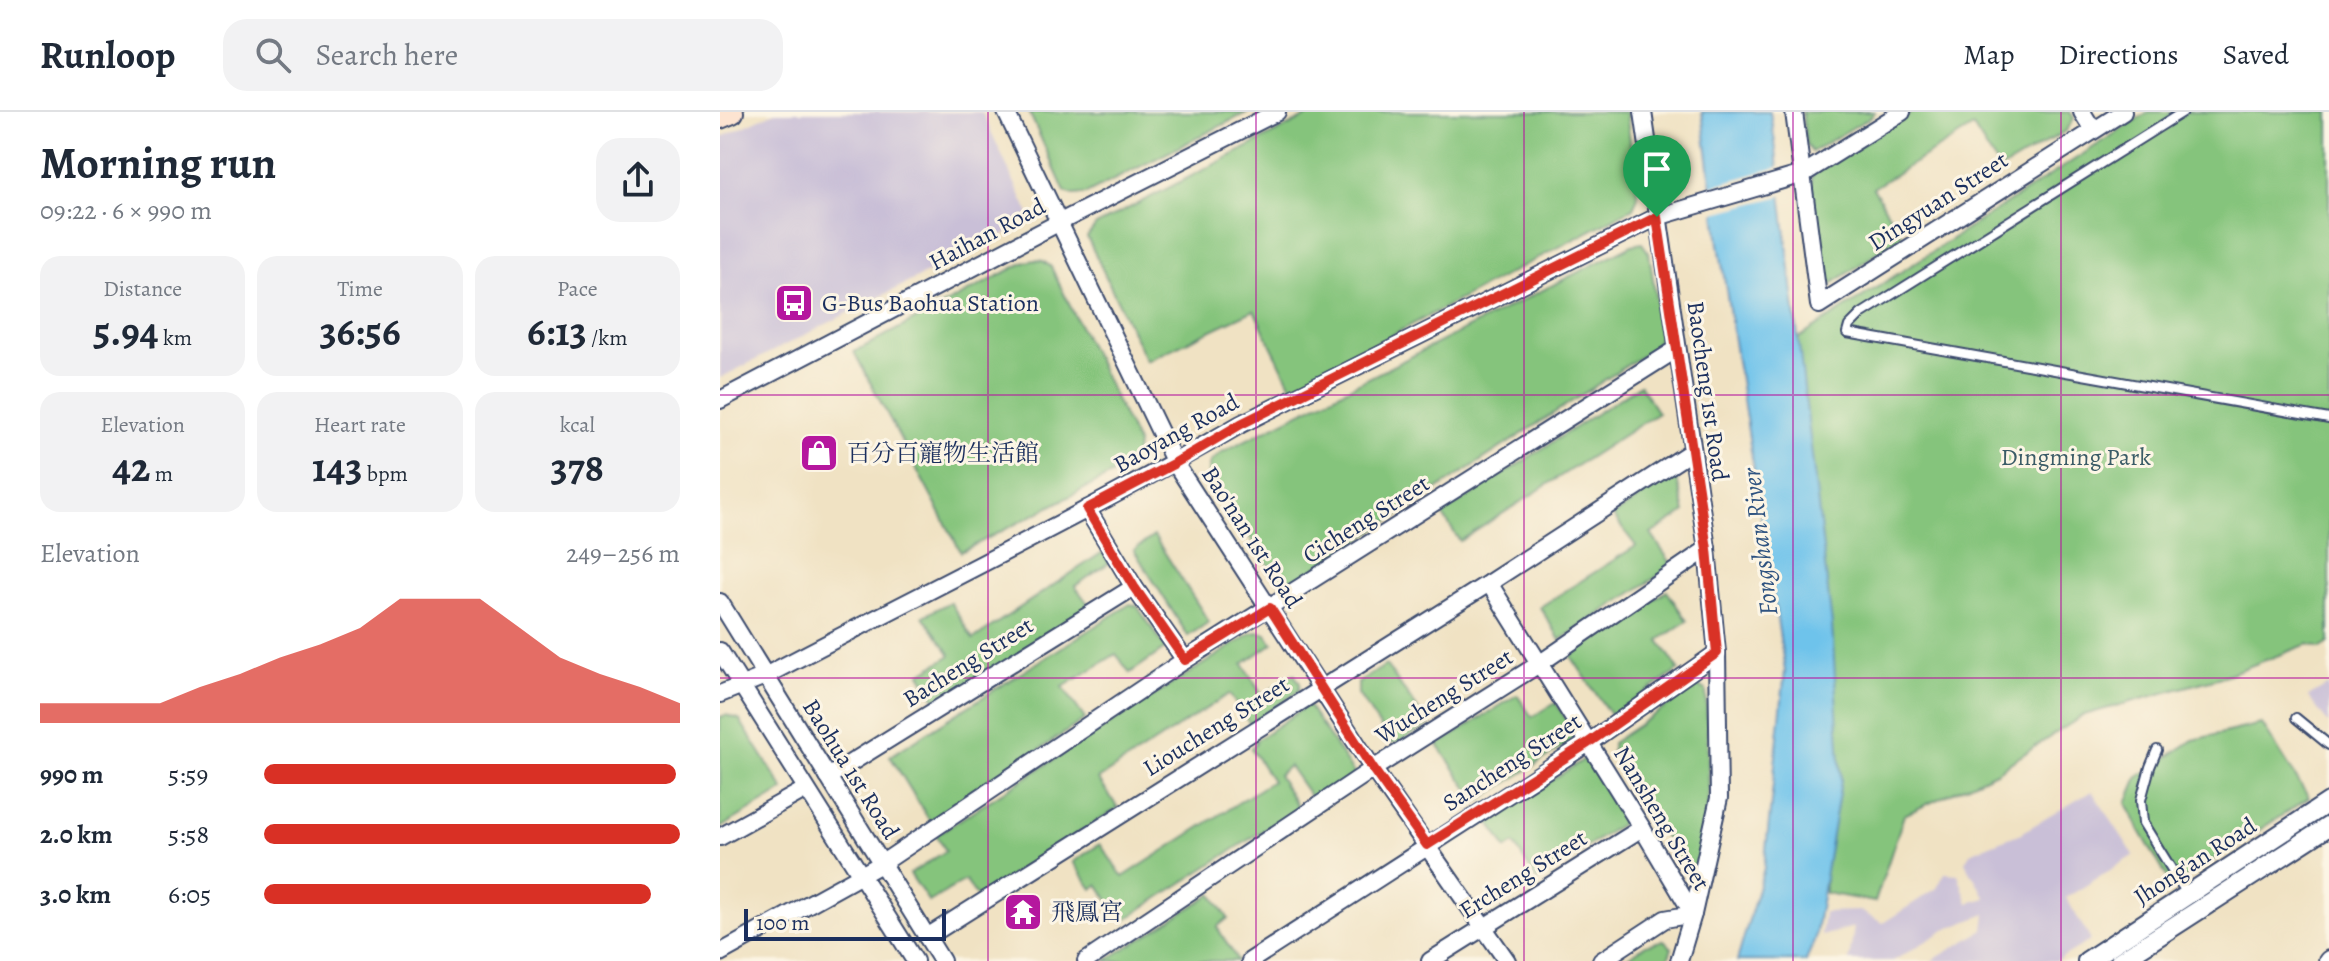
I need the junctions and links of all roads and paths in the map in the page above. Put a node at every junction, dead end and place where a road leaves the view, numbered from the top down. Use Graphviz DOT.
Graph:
graph roads {
  1 [pos="732,112"];
  2 [pos="1006,112"];
  3 [pos="1277,112"];
  4 [pos="1643,112"];
  5 [pos="1794,112"];
  6 [pos="1902,112"];
  7 [pos="2082,112"];
  8 [pos="2123,112"];
  9 [pos="2183,112"];
  10 [pos="720,117"];
  11 [pos="2093,130"];
  12 [pos="1803,174"];
  13 [pos="1657,217"];
  14 [pos="1060,222"];
  15 [pos="1677,349"];
  16 [pos="720,400"];
  17 [pos="2329,419"];
  18 [pos="1692,451"];
  19 [pos="1175,463"];
  20 [pos="1087,509"];
  21 [pos="1707,549"];
  22 [pos="1489,583"];
  23 [pos="1134,587"];
  24 [pos="720,602"];
  25 [pos="1270,608"];
  26 [pos="720,651"];
  27 [pos="1717,653"];
  28 [pos="1185,660"];
  29 [pos="1539,664"];
  30 [pos="765,676"];
  31 [pos="741,685"];
  32 [pos="1321,688"];
  33 [pos="720,694"];
  34 [pos="2296,718"];
  35 [pos="1588,743"];
  36 [pos="2329,745"];
  37 [pos="2157,750"];
  38 [pos="1373,769"];
  39 [pos="828,777"];
  40 [pos="806,789"];
  41 [pos="2329,802"];
  42 [pos="2329,826"];
  43 [pos="1642,828"];
  44 [pos="720,837"];
  45 [pos="1427,845"];
  46 [pos="881,864"];
  47 [pos="861,876"];
  48 [pos="2188,895"];
  49 [pos="1693,914"];
  50 [pos="1483,927"];
  51 [pos="927,937"];
  52 [pos="720,953"];
  53 [pos="915,961"];
  54 [pos="942,961"];
  55 [pos="1086,961"];
  56 [pos="1250,961"];
  57 [pos="1430,961"];
  58 [pos="1507,961"];
  59 [pos="1601,961"];
  60 [pos="1679,961"];
  61 [pos="2087,961"];
  62 [pos="2120,961"];
  1 -- 10 [label="main road"];
  2 -- 14 [label="street, Bao'nan 1st Road"];
  3 -- 14 [label="street, Haihan Road"];
  4 -- 13 [label="street, Baocheng 1st Road"];
  5 -- 12 [label="street"];
  6 -- 12 [label="street, Baoyang Road"];
  7 -- 11 [label="street"];
  8 -- 11 [label="street, Dingyuan Street"];
  9 -- 17 [label="lane"];
  11 -- 12 [label="street, Dingyuan Street"];
  12 -- 13 [label="street, Baoyang Road"];
  13 -- 15 [label="street, Baocheng 1st Road"];
  13 -- 19 [label="street, Baoyang Road"];
  14 -- 16 [label="street, Haihan Road"];
  14 -- 19 [label="street, Bao'nan 1st Road"];
  15 -- 18 [label="street, Baocheng 1st Road"];
  15 -- 25 [label="street, Cicheng Street"];
  18 -- 21 [label="street, Baocheng 1st Road"];
  18 -- 22 [label="street, Lioucheng Street"];
  19 -- 20 [label="street, Baoyang Road"];
  19 -- 25 [label="street, Bao'nan 1st Road"];
  20 -- 23 [label="street"];
  20 -- 30 [label="street, Baoyang Road"];
  21 -- 27 [label="street, Baocheng 1st Road"];
  21 -- 29 [label="street, Wucheng Street"];
  22 -- 29 [label="street, Nansheng Street"];
  22 -- 32 [label="street, Lioucheng Street"];
  23 -- 28 [label="street"];
  23 -- 39 [label="street, Bacheng Street"];
  24 -- 30 [label="street, Baohua 1st Road"];
  25 -- 28 [label="street, Cicheng Street"];
  25 -- 32 [label="street, Bao'nan 1st Road"];
  26 -- 31 [label="street, Baohua 1st Road"];
  27 -- 35 [label="street, Sancheng Street"];
  27 -- 49 [label="street, Baocheng 1st Road"];
  28 -- 46 [label="street, Cicheng Street"];
  29 -- 35 [label="street, Nansheng Street"];
  29 -- 38 [label="street, Wucheng Street"];
  30 -- 31 [label="street, Baoyang Road"];
  30 -- 39 [label="street, Baohua 1st Road"];
  31 -- 33 [label="street, Baoyang Road"];
  31 -- 40 [label="street, Baohua 1st Road"];
  32 -- 38 [label="street, Bao'nan 1st Road"];
  32 -- 51 [label="street, Lioucheng Street"];
  34 -- 36 [label="lane"];
  35 -- 43 [label="street, Nansheng Street"];
  35 -- 45 [label="street, Sancheng Street"];
  37 -- 48 [label="lane"];
  38 -- 45 [label="street, Bao'nan 1st Road"];
  38 -- 55 [label="street, Wucheng Street"];
  39 -- 46 [label="street, Baohua 1st Road"];
  40 -- 44 [label="street"];
  40 -- 47 [label="street, Baohua 1st Road"];
  41 -- 48 [label="street, Jhong'an Road"];
  42 -- 62 [label="street, Jhong'an Road"];
  43 -- 49 [label="street, Nansheng Street"];
  43 -- 50 [label="street, Ercheng Street"];
  45 -- 50 [label="street, Bao'nan 1st Road"];
  45 -- 56 [label="street, Sancheng Street"];
  46 -- 47 [label="street, Cicheng Street"];
  46 -- 51 [label="street, Baohua 1st Road"];
  47 -- 52 [label="street, Cicheng Street"];
  47 -- 53 [label="street, Baohua 1st Road"];
  48 -- 61 [label="street, Jhong'an Road"];
  49 -- 59 [label="street"];
  49 -- 60 [label="street, Baocheng 1st Road"];
  50 -- 57 [label="street, Ercheng Street"];
  50 -- 58 [label="street, Bao'nan 1st Road"];
  51 -- 54 [label="street, Baohua 1st Road"];
}
